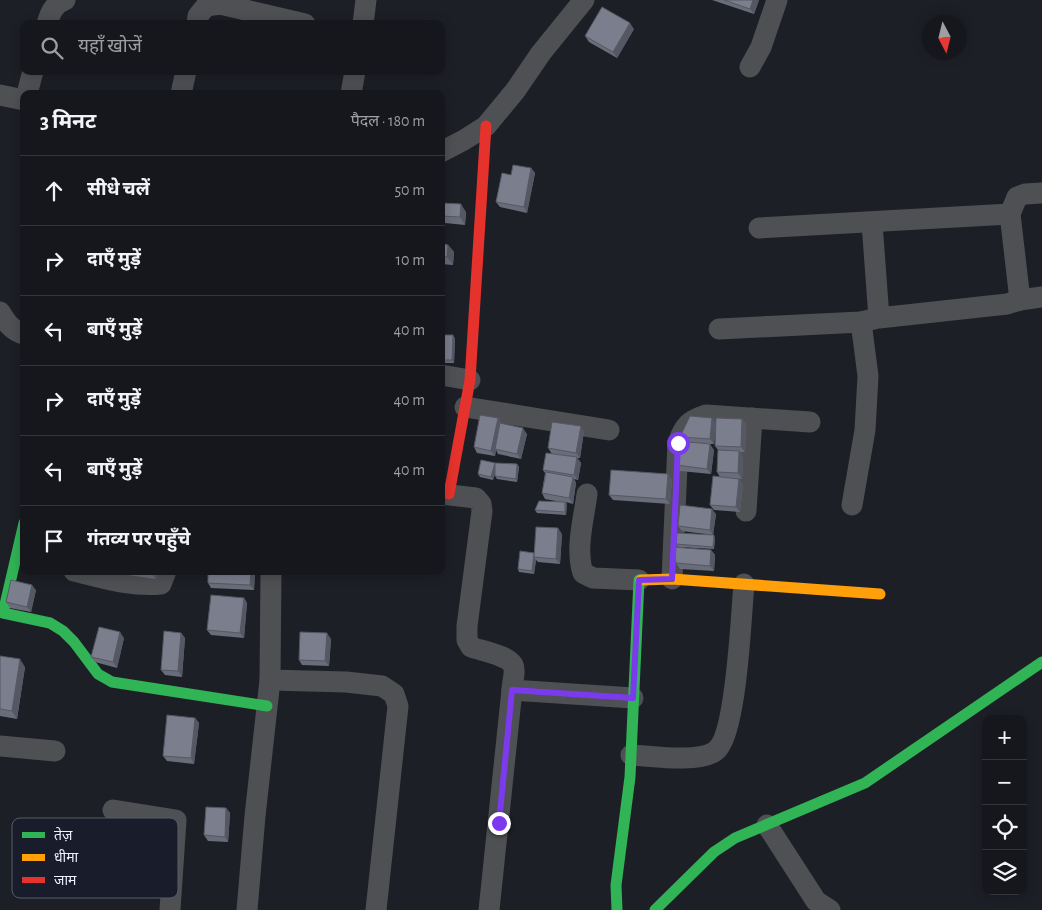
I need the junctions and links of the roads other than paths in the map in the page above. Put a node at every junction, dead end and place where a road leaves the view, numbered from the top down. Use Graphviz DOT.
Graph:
graph roads {
  1 [pos="65,0"];
  2 [pos="366,0"];
  3 [pos="584,0"];
  4 [pos="777,0"];
  5 [pos="48,20"];
  6 [pos="198,20"];
  7 [pos="288,20"];
  8 [pos="364,20"];
  9 [pos="750,67"];
  10 [pos="32,75"];
  11 [pos="185,75"];
  12 [pos="354,75"];
  13 [pos="28,90"];
  14 [pos="183,90"];
  15 [pos="352,90"];
  16 [pos="0,95"];
  17 [pos="20,99"];
  18 [pos="486,126"];
  19 [pos="445,150"];
  20 [pos="1042,193"];
  21 [pos="1010,214"];
  22 [pos="872,223"];
  23 [pos="759,228"];
  24 [pos="1042,297"];
  25 [pos="1020,300"];
  26 [pos="0,312"];
  27 [pos="870,320"];
  28 [pos="719,329"];
  29 [pos="20,333"];
  30 [pos="445,376"];
  31 [pos="470,380"];
  32 [pos="465,407"];
  33 [pos="752,418"];
  34 [pos="810,422"];
  35 [pos="609,430"];
  36 [pos="449,452"];
  37 [pos="445,494"];
  38 [pos="587,494"];
  39 [pos="852,505"];
  40 [pos="746,511"];
  41 [pos="19,562"];
  42 [pos="91,575"];
  43 [pos="164,575"];
  44 [pos="270,575"];
  45 [pos="672,579"];
  46 [pos="639,580"];
  47 [pos="744,584"];
  48 [pos="880,594"];
  49 [pos="2,613"];
  50 [pos="1042,662"];
  51 [pos="270,680"];
  52 [pos="512,690"];
  53 [pos="633,698"];
  54 [pos="267,706"];
  55 [pos="0,746"];
  56 [pos="55,751"];
  57 [pos="631,755"];
  58 [pos="113,810"];
  59 [pos="163,818"];
  60 [pos="767,825"];
  61 [pos="247,910"];
  62 [pos="376,910"];
  63 [pos="489,910"];
  64 [pos="617,910"];
  65 [pos="655,910"];
  66 [pos="830,910"];
  1 -- 5 [label="street"];
  2 -- 8 [label="street"];
  3 -- 18 [label="street"];
  4 -- 9 [label="street"];
  6 -- 7 [label="street"];
  10 -- 13 [label="street"];
  11 -- 14 [label="street"];
  12 -- 15 [label="street"];
  16 -- 17 [label="street"];
  18 -- 19 [label="street"];
  18 -- 31 [label="street"];
  20 -- 21 [label="street"];
  21 -- 22 [label="street"];
  21 -- 25 [label="street"];
  22 -- 23 [label="street"];
  22 -- 27 [label="street"];
  24 -- 25 [label="street"];
  25 -- 27 [label="street"];
  26 -- 29 [label="street"];
  27 -- 28 [label="street"];
  27 -- 39 [label="street"];
  30 -- 31 [label="street"];
  31 -- 32 [label="street"];
  32 -- 35 [label="street"];
  32 -- 36 [label="street"];
  33 -- 34 [label="street"];
  33 -- 40 [label="street"];
  33 -- 45 [label="street"];
  36 -- 37 [label="street"];
  37 -- 52 [label="street"];
  38 -- 46 [label="street"];
  41 -- 49 [label="street"];
  42 -- 43 [label="street"];
  44 -- 51 [label="street"];
  45 -- 46 [label="street"];
  45 -- 47 [label="street"];
  46 -- 53 [label="street"];
  47 -- 48 [label="street"];
  47 -- 57 [label="street"];
  49 -- 54 [label="street"];
  50 -- 60 [label="street"];
  51 -- 54 [label="street"];
  51 -- 62 [label="street"];
  52 -- 53 [label="street"];
  52 -- 63 [label="street"];
  53 -- 57 [label="street"];
  54 -- 61 [label="street"];
  55 -- 56 [label="street"];
  57 -- 64 [label="street"];
  58 -- 59 [label="street"];
  60 -- 65 [label="street"];
  60 -- 66 [label="street"];
}
